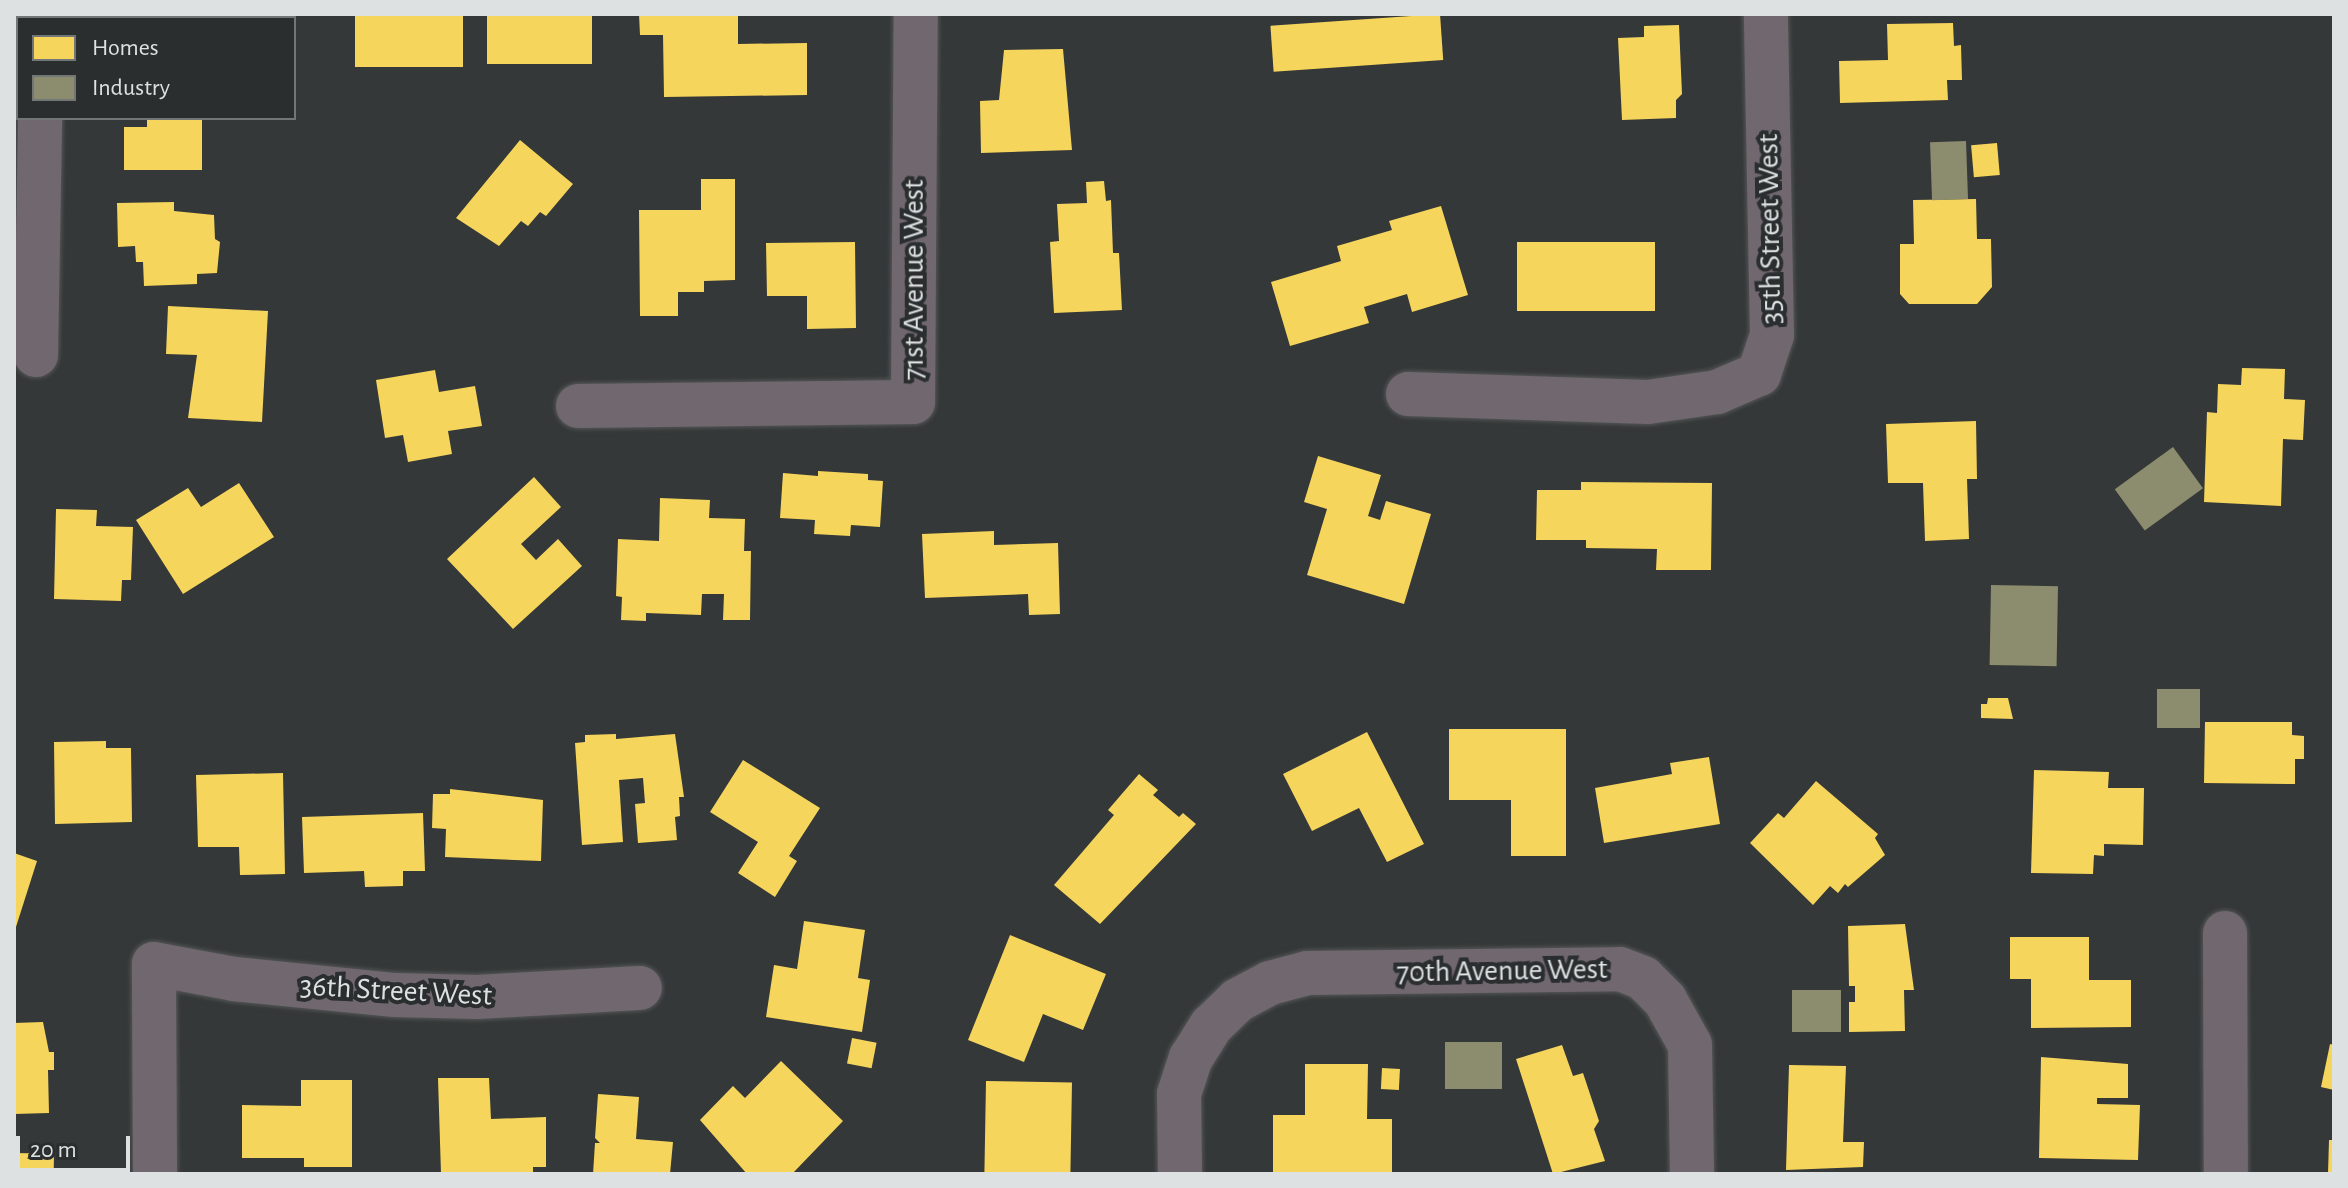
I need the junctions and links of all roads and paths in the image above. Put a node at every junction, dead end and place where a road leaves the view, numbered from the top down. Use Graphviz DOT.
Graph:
graph roads {
  1 [pos="916,14"];
  2 [pos="1766,14"];
  3 [pos="40,120"];
  4 [pos="36,355"];
  5 [pos="1408,394"];
  6 [pos="578,406"];
  7 [pos="2225,933"];
  8 [pos="640,988"];
  9 [pos="155,1174"];
  10 [pos="1180,1174"];
  11 [pos="1692,1174"];
  12 [pos="2226,1174"];
  1 -- 6 [label="street, 71st Avenue West"];
  2 -- 5 [label="street, 35th Street West"];
  3 -- 4 [label="street"];
  7 -- 12 [label="street"];
  8 -- 9 [label="street, 36th Street West"];
  10 -- 11 [label="street, 70th Avenue West"];
}
